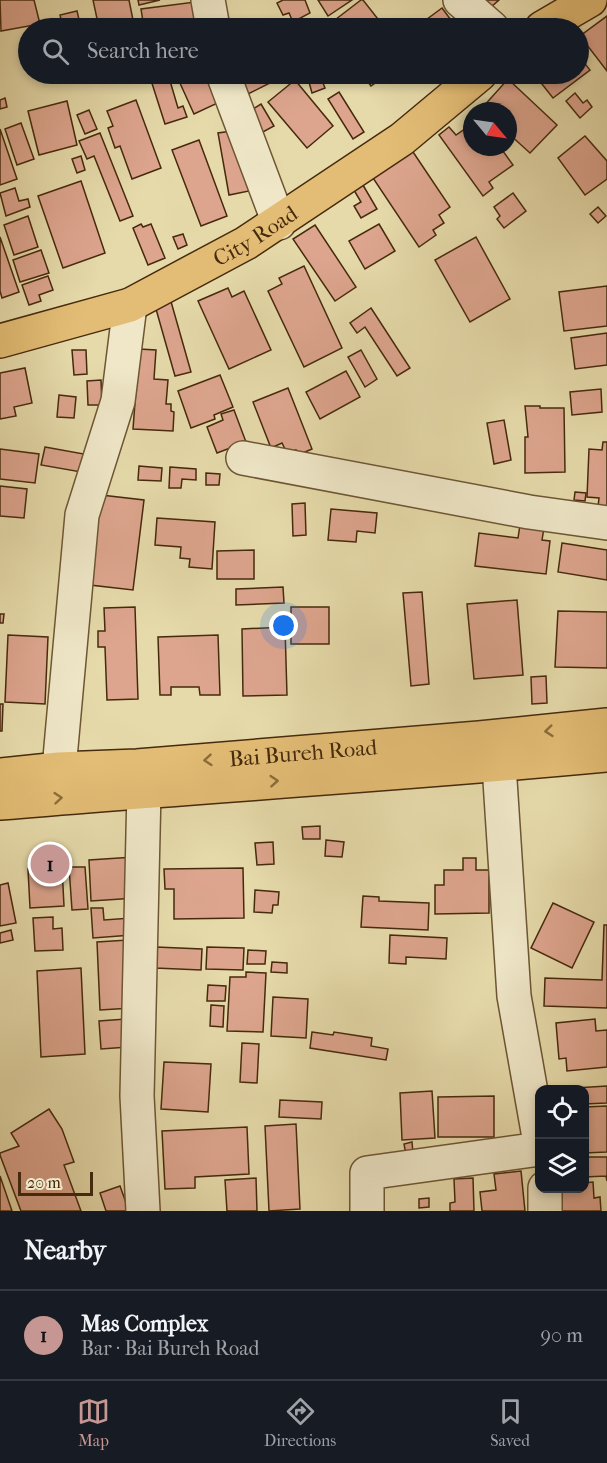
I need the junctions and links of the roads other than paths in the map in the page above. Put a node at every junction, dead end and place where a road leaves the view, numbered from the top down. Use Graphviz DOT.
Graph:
graph roads {
  1 [pos="208,0"];
  2 [pos="460,0"];
  3 [pos="590,0"];
  4 [pos="211,18"];
  5 [pos="481,18"];
  6 [pos="559,18"];
  7 [pos="227,84"];
  8 [pos="468,84"];
  9 [pos="279,223"];
  10 [pos="130,305"];
  11 [pos="0,341"];
  12 [pos="243,458"];
  13 [pos="607,522"];
  14 [pos="607,725"];
  15 [pos="607,755"];
  16 [pos="499,765"];
  17 [pos="59,769"];
  18 [pos="0,775"];
  19 [pos="144,790"];
  20 [pos="0,803"];
  21 [pos="539,1139"];
  22 [pos="535,1150"];
  23 [pos="545,1193"];
  24 [pos="143,1211"];
  25 [pos="367,1211"];
  26 [pos="545,1211"];
  1 -- 4 [label="street"];
  2 -- 5 [label="street"];
  3 -- 6 [label="main road"];
  7 -- 9 [label="street"];
  8 -- 9 [label="main road, City Road"];
  9 -- 10 [label="main road, City Road"];
  10 -- 11 [label="main road, City Road"];
  10 -- 17 [label="street"];
  12 -- 13 [label="street"];
  14 -- 17 [label="main road, Bai Bureh Road, one-way"];
  15 -- 16 [label="main road, Bai Bureh Road"];
  19 -- 16 [label="main road, Bai Bureh Road, one-way"];
  16 -- 21 [label="street"];
  17 -- 18 [label="main road, Bai Bureh Road"];
  20 -- 19 [label="main road, Bai Bureh Road, one-way"];
  19 -- 24 [label="street"];
  22 -- 25 [label="street"];
  23 -- 26 [label="street"];
}
